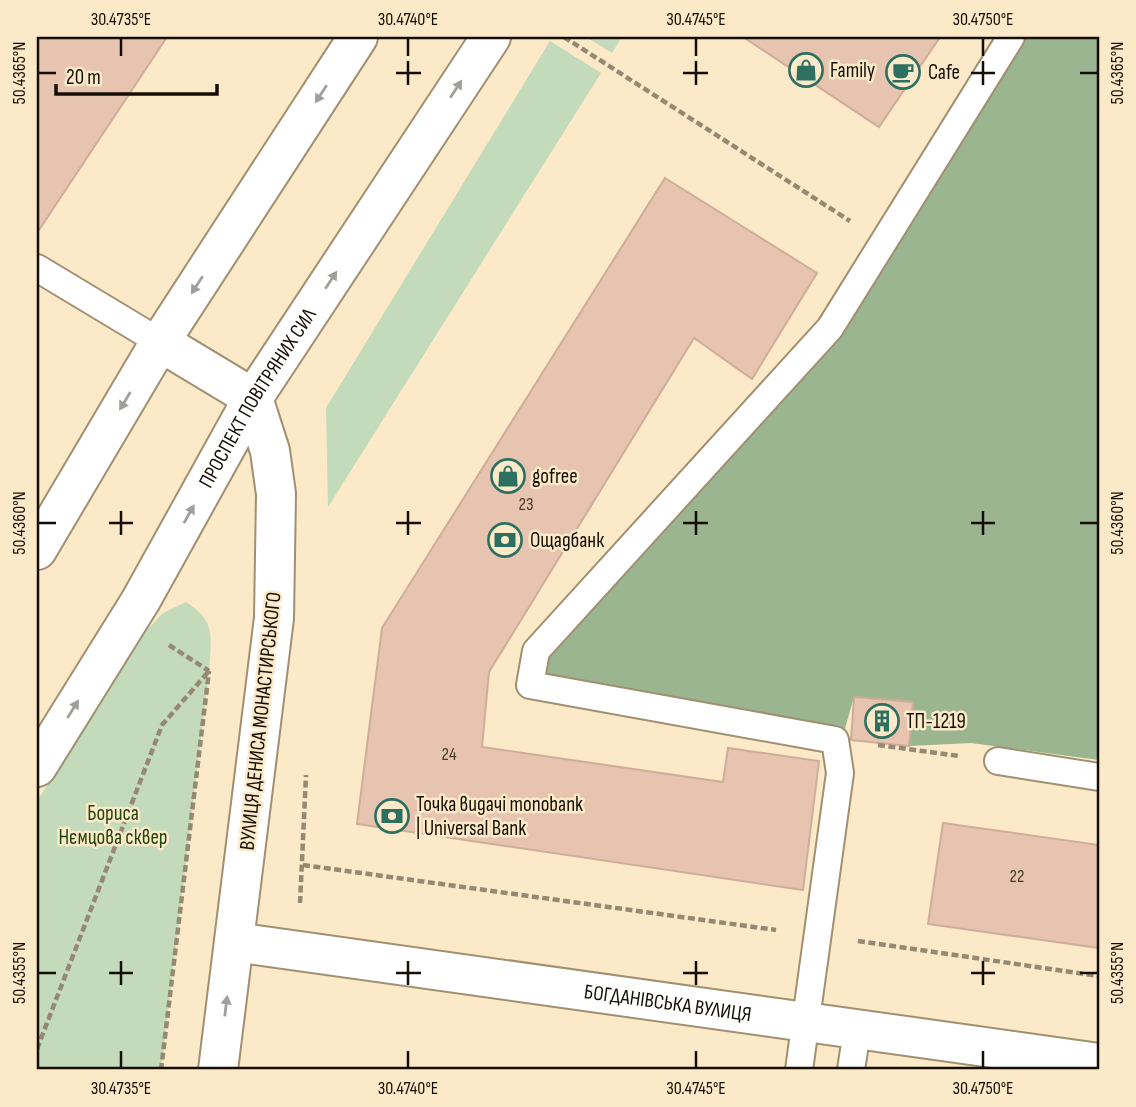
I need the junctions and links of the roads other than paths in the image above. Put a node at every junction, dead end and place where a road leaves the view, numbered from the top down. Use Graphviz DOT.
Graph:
graph roads {
  1 [pos="358,37"];
  2 [pos="491,37"];
  3 [pos="1011,37"];
  4 [pos="37,268"];
  5 [pos="160,342"];
  6 [pos="253,398"];
  7 [pos="37,550"];
  8 [pos="998,761"];
  9 [pos="37,767"];
  10 [pos="1099,777"];
  11 [pos="234,942"];
  12 [pos="806,1021"];
  13 [pos="857,1030"];
  14 [pos="1099,1063"];
  15 [pos="218,1070"];
  16 [pos="799,1070"];
  17 [pos="851,1070"];
  1 -- 5 [label="street, one-way"];
  6 -- 2 [label="street, ПРОСПЕКТ ПОВІТРЯНИХ СИЛ, one-way"];
  3 -- 12 [label="lane"];
  4 -- 5 [label="lane"];
  5 -- 6 [label="street"];
  5 -- 7 [label="street, one-way"];
  9 -- 6 [label="street, ПРОСПЕКТ ПОВІТРЯНИХ СИЛ, one-way"];
  6 -- 11 [label="street, ВУЛИЦЯ ДЕНИСА МОНАСТИРСЬКОГО"];
  8 -- 10 [label="lane"];
  11 -- 12 [label="street, БОГДАНІВСЬКА ВУЛИЦЯ"];
  15 -- 11 [label="street, ВУЛИЦЯ ДЕНИСА МОНАСТИРСЬКОГО, one-way"];
  12 -- 13 [label="street, БОГДАНІВСЬКА ВУЛИЦЯ"];
  12 -- 16 [label="lane"];
  13 -- 14 [label="street, БОГДАНІВСЬКА ВУЛИЦЯ"];
  13 -- 17 [label="lane"];
}
